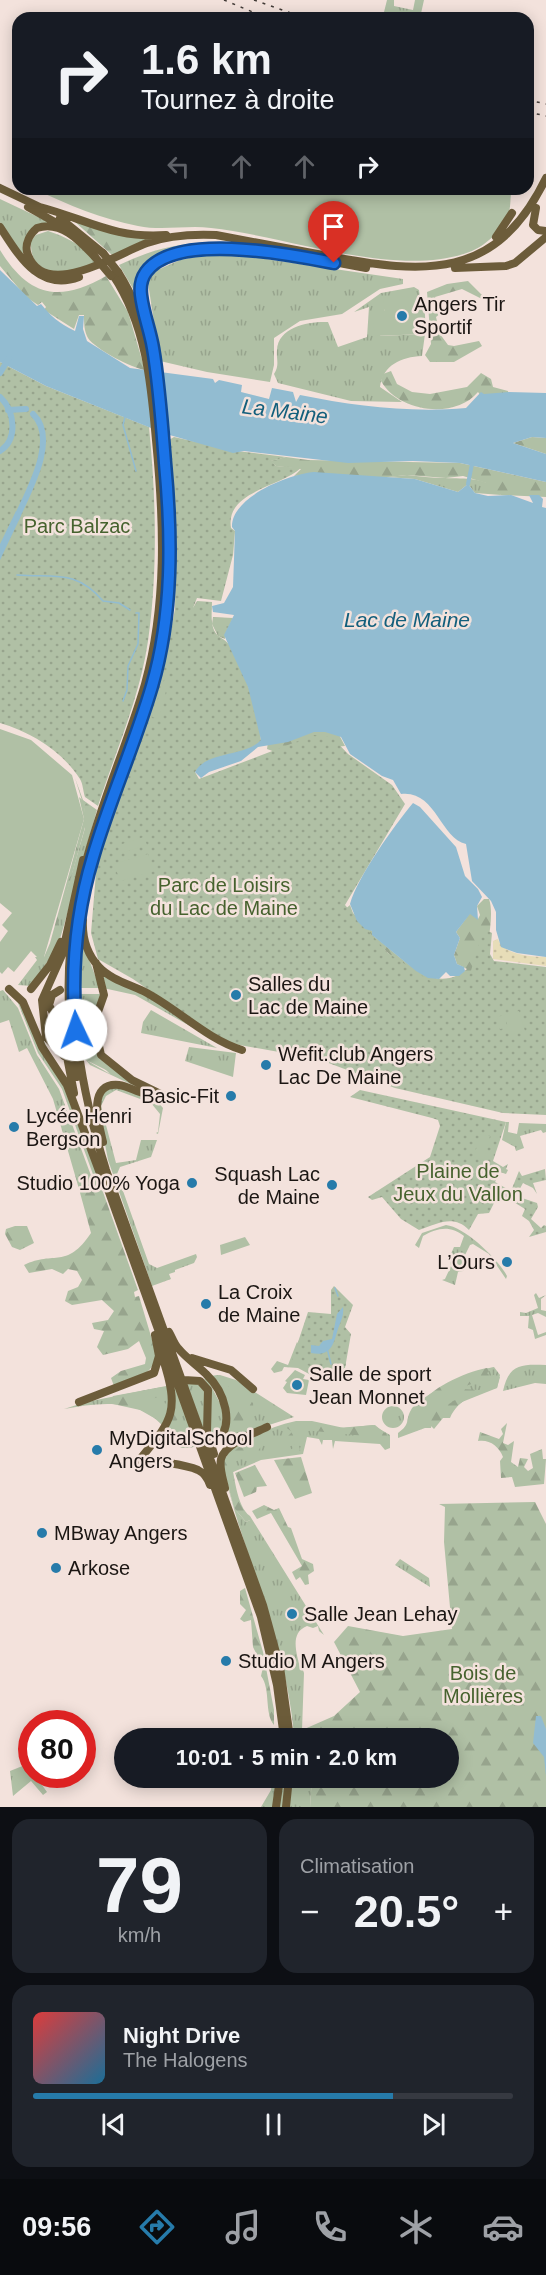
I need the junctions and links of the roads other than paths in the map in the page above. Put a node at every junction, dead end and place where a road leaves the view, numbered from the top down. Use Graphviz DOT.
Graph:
graph roads {
  1 [pos="543,184"];
  2 [pos="0,194"];
  3 [pos="15,195"];
  4 [pos="40,207"];
  5 [pos="536,208"];
  6 [pos="512,213"];
  7 [pos="0,228"];
  8 [pos="546,231"];
  9 [pos="190,234"];
  10 [pos="545,240"];
  11 [pos="485,249"];
  12 [pos="276,253"];
  13 [pos="98,255"];
  14 [pos="455,268"];
  15 [pos="114,274"];
  16 [pos="149,355"];
  17 [pos="103,815"];
  18 [pos="97,823"];
  19 [pos="99,839"];
  20 [pos="79,874"];
  21 [pos="96,963"];
  22 [pos="9,989"];
  23 [pos="31,989"];
  24 [pos="60,990"];
  25 [pos="242,1050"];
  26 [pos="64,1056"];
  27 [pos="146,1094"];
  28 [pos="169,1098"];
  29 [pos="82,1126"];
  30 [pos="105,1181"];
  31 [pos="117,1199"];
  32 [pos="127,1246"];
  33 [pos="152,1296"];
  34 [pos="155,1335"];
  35 [pos="181,1352"];
  36 [pos="187,1380"];
  37 [pos="253,1389"];
  38 [pos="79,1402"];
  39 [pos="267,1426"];
  40 [pos="214,1444"];
  41 [pos="225,1488"];
  42 [pos="218,1498"];
  43 [pos="250,1567"];
  44 [pos="283,1728"];
  45 [pos="289,1728"];
  46 [pos="281,1788"];
  47 [pos="289,1788"];
  48 [pos="278,1807"];
  49 [pos="286,1807"];
  1 -- 5 [label="highway"];
  1 -- 11 [label="highway"];
  2 -- 13 [label="highway"];
  3 -- 4 [label="highway"];
  4 -- 9 [label="highway"];
  4 -- 13 [label="highway"];
  5 -- 8 [label="highway"];
  5 -- 14 [label="highway"];
  6 -- 11 [label="highway"];
  7 -- 12 [label="highway"];
  9 -- 11 [label="highway"];
  9 -- 13 [label="highway"];
  10 -- 14 [label="highway"];
  12 -- 14 [label="highway"];
  12 -- 16 [label="highway"];
  13 -- 15 [label="highway, bridge"];
  15 -- 16 [label="highway"];
  15 -- 16 [label="highway"];
  16 -- 17 [label="highway"];
  17 -- 18 [label="highway"];
  17 -- 19 [label="highway"];
  18 -- 20 [label="highway"];
  18 -- 30 [label="highway"];
  19 -- 21 [label="highway"];
  19 -- 31 [label="highway"];
  20 -- 23 [label="highway"];
  20 -- 26 [label="highway"];
  21 -- 25 [label="highway"];
  21 -- 28 [label="highway"];
  22 -- 29 [label="highway"];
  24 -- 29 [label="highway"];
  27 -- 31 [label="highway"];
  29 -- 30 [label="highway"];
  30 -- 32 [label="highway"];
  31 -- 33 [label="highway"];
  32 -- 34 [label="highway"];
  32 -- 42 [label="highway"];
  33 -- 35 [label="highway"];
  33 -- 43 [label="highway"];
  34 -- 38 [label="highway"];
  34 -- 42 [label="highway"];
  35 -- 37 [label="highway"];
  35 -- 40 [label="highway"];
  36 -- 41 [label="highway"];
  39 -- 41 [label="highway"];
  41 -- 43 [label="highway"];
  42 -- 44 [label="highway"];
  43 -- 45 [label="highway"];
  46 -- 48 [label="highway"];
  47 -- 49 [label="highway"];
}
